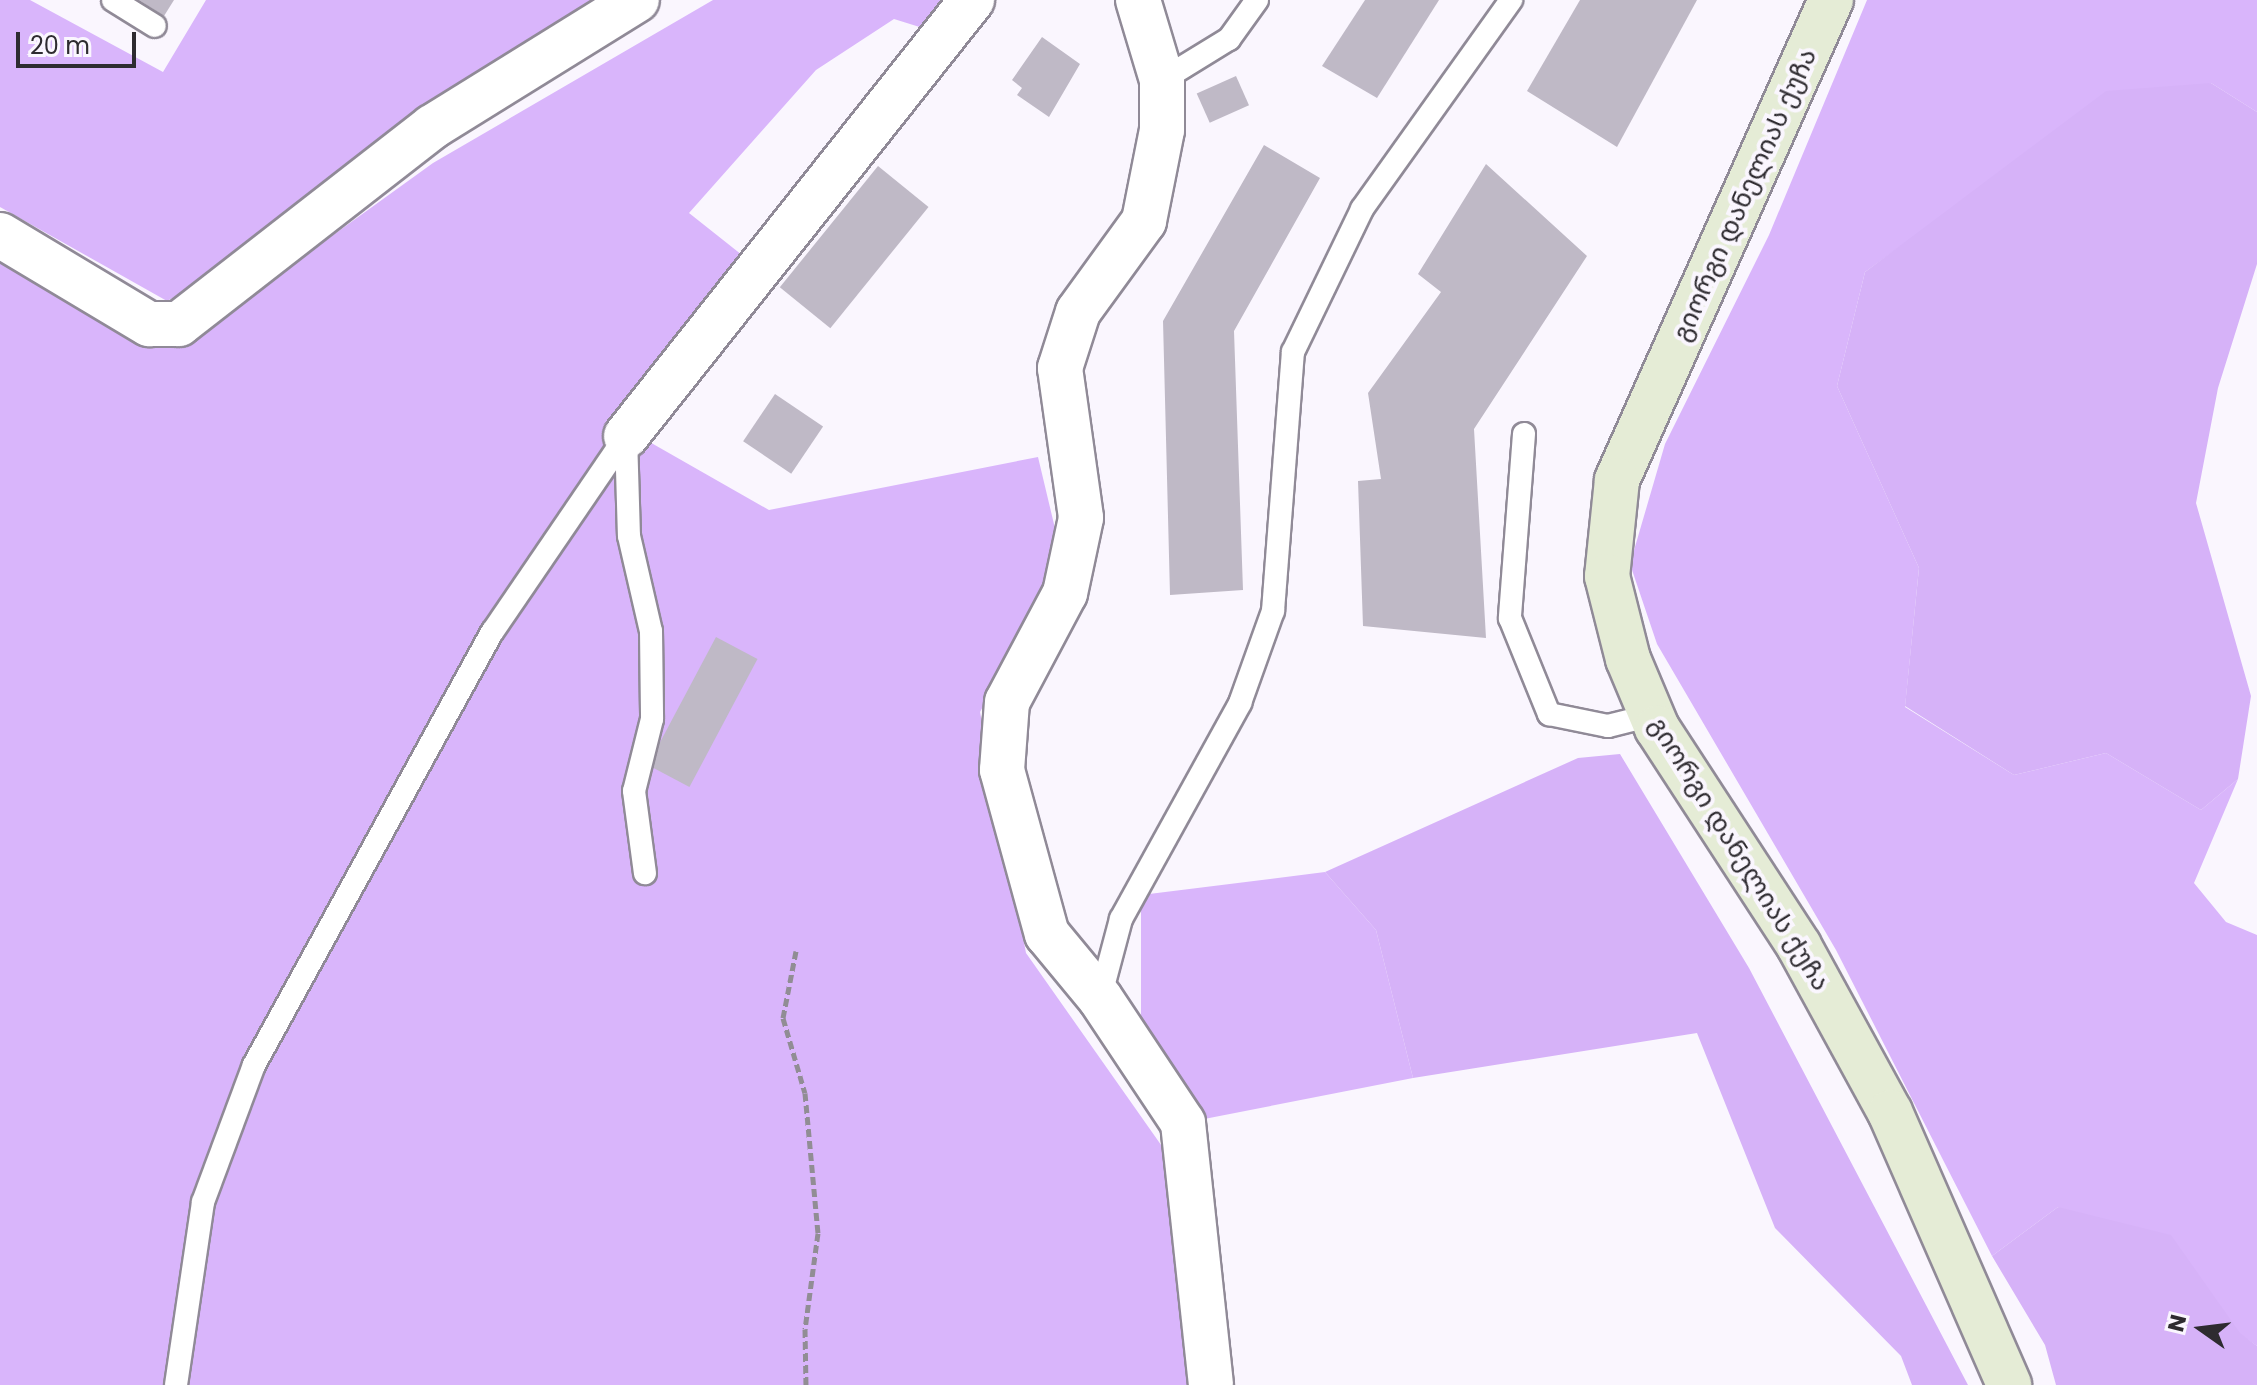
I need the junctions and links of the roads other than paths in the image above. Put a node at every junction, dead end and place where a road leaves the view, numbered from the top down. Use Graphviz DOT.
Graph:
graph roads {
  1 [pos="113,0"];
  2 [pos="637,0"];
  3 [pos="972,0"];
  4 [pos="1138,0"];
  5 [pos="1257,0"];
  6 [pos="1511,0"];
  7 [pos="1831,0"];
  8 [pos="155,26"];
  9 [pos="1162,80"];
  10 [pos="0,235"];
  11 [pos="1524,434"];
  12 [pos="626,436"];
  13 [pos="1652,715"];
  14 [pos="645,873"];
  15 [pos="1100,998"];
  16 [pos="176,1385"];
  17 [pos="1211,1385"];
  18 [pos="2009,1385"];
  1 -- 8 [label="lane"];
  2 -- 10 [label="street"];
  3 -- 12 [label="street"];
  4 -- 9 [label="street"];
  5 -- 9 [label="lane"];
  6 -- 15 [label="lane"];
  7 -- 13 [label="street, გიორგი დანელიას ქუჩა"];
  9 -- 15 [label="street"];
  11 -- 13 [label="lane"];
  12 -- 14 [label="lane"];
  12 -- 16 [label="lane"];
  13 -- 18 [label="street, გიორგი დანელიას ქუჩა"];
  15 -- 17 [label="street"];
}
